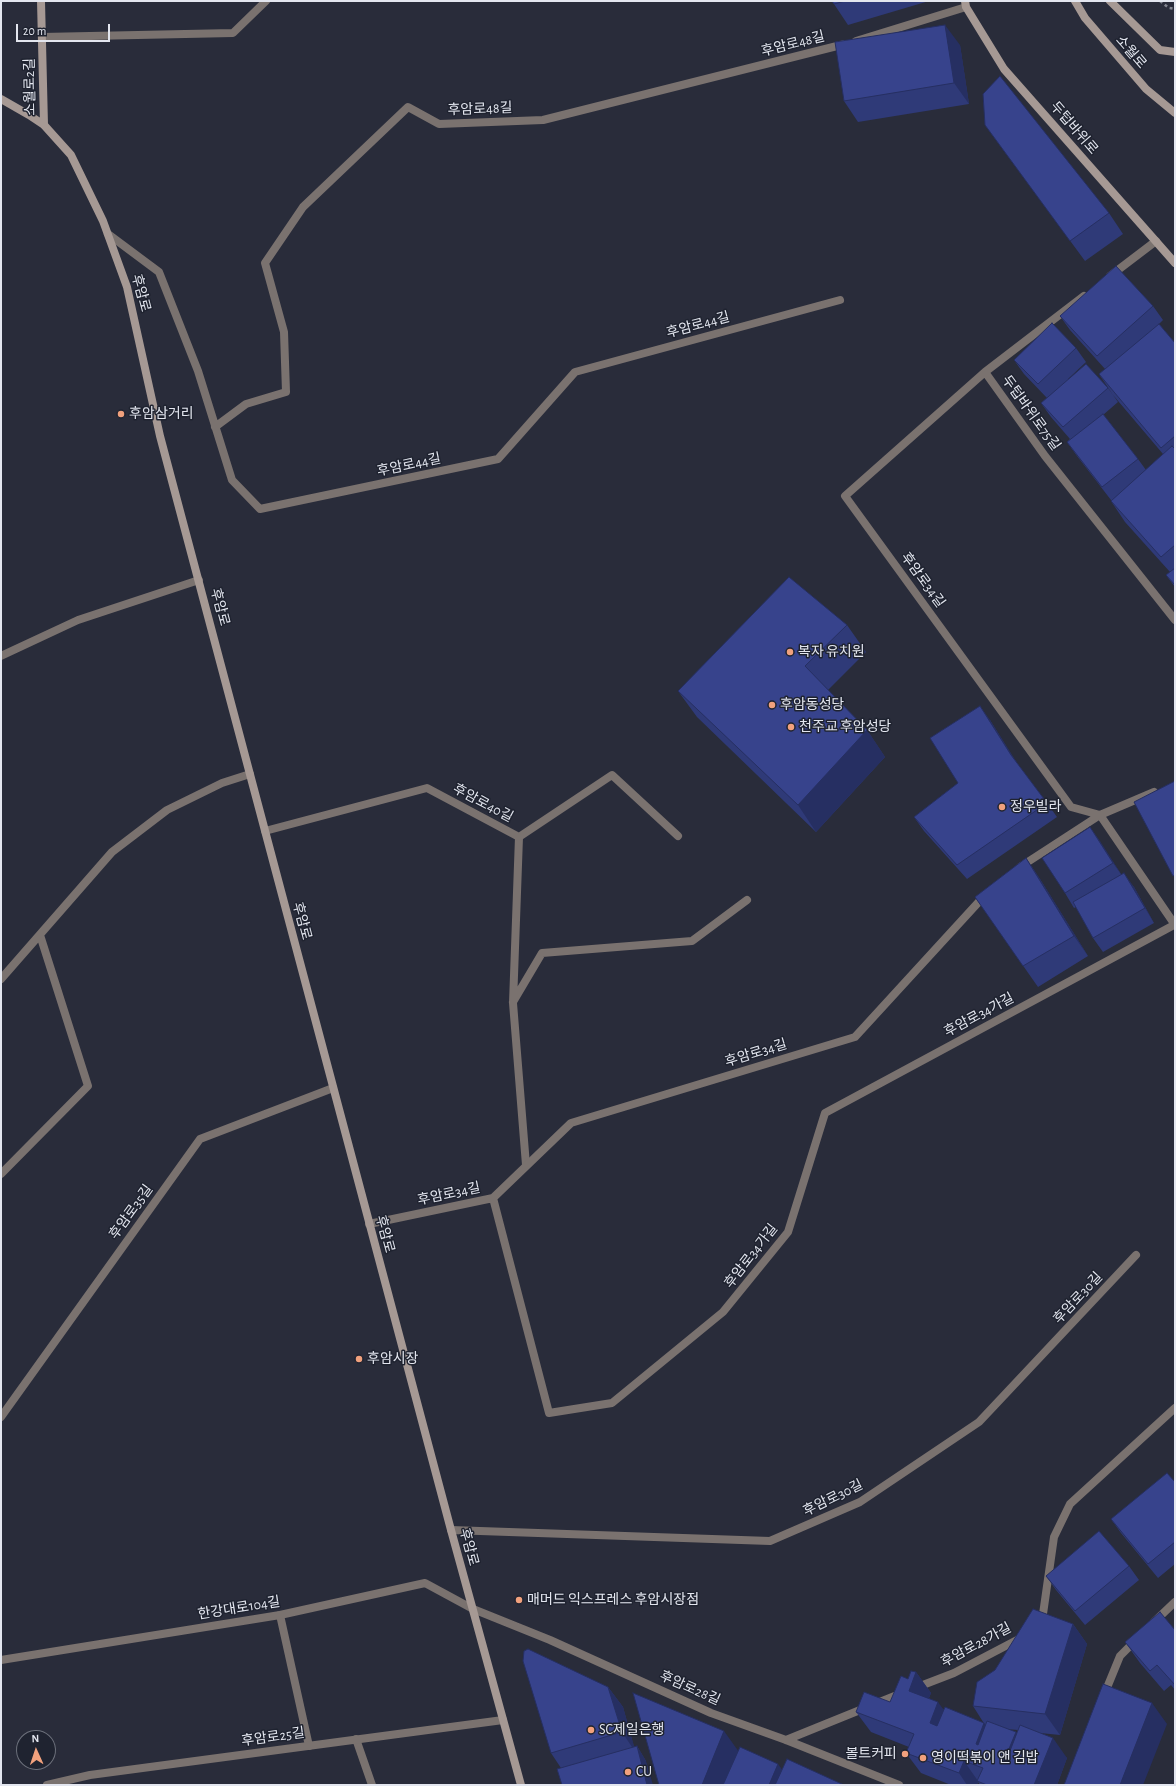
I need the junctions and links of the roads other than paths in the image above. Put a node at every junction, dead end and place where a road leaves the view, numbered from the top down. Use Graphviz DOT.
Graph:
graph roads {
  1 [pos="41,1"];
  2 [pos="266,1"];
  3 [pos="1075,1"];
  4 [pos="1110,1"];
  5 [pos="965,4"];
  6 [pos="42,37"];
  7 [pos="1175,52"];
  8 [pos="1,99"];
  9 [pos="1175,114"];
  10 [pos="44,125"];
  11 [pos="108,234"];
  12 [pos="1156,241"];
  13 [pos="1175,263"];
  14 [pos="1105,280"];
  15 [pos="1092,290"];
  16 [pos="840,300"];
  17 [pos="985,372"];
  18 [pos="215,427"];
  19 [pos="199,580"];
  20 [pos="1175,620"];
  21 [pos="1,656"];
  22 [pos="250,774"];
  23 [pos="1161,789"];
  24 [pos="1100,815"];
  25 [pos="265,831"];
  26 [pos="678,836"];
  27 [pos="519,837"];
  28 [pos="1015,870"];
  29 [pos="990,889"];
  30 [pos="746,900"];
  31 [pos="1175,925"];
  32 [pos="40,935"];
  33 [pos="1,979"];
  34 [pos="513,1003"];
  35 [pos="333,1088"];
  36 [pos="526,1165"];
  37 [pos="1,1174"];
  38 [pos="493,1198"];
  39 [pos="369,1224"];
  40 [pos="1136,1255"];
  41 [pos="1175,1408"];
  42 [pos="1,1417"];
  43 [pos="451,1530"];
  44 [pos="1175,1602"];
  45 [pos="473,1609"];
  46 [pos="280,1615"];
  47 [pos="1,1660"];
  48 [pos="1100,1706"];
  49 [pos="503,1720"];
  50 [pos="356,1739"];
  51 [pos="786,1740"];
  52 [pos="309,1746"];
  53 [pos="47,1785"];
  54 [pos="372,1785"];
  55 [pos="521,1785"];
  56 [pos="899,1785"];
  1 -- 6 [label="main road, 소월로2길"];
  2 -- 6 [label="street"];
  3 -- 9 [label="main road, 소월로"];
  4 -- 7 [label="main road"];
  5 -- 12 [label="main road, 두텁바위로"];
  5 -- 18 [label="street, 후암로48길"];
  6 -- 10 [label="main road, 소월로2길"];
  8 -- 10 [label="main road, 후암로"];
  10 -- 11 [label="main road, 후암로"];
  11 -- 18 [label="street, 후암로44길"];
  11 -- 19 [label="main road, 후암로"];
  12 -- 13 [label="main road, 두텁바위로"];
  12 -- 14 [label="street"];
  15 -- 17 [label="street, 두텁바위로75길"];
  16 -- 18 [label="street, 후암로44길"];
  17 -- 20 [label="street, 두텁바위로75길"];
  17 -- 24 [label="street, 후암로34길"];
  19 -- 21 [label="street"];
  19 -- 22 [label="main road, 후암로"];
  22 -- 25 [label="main road, 후암로"];
  22 -- 32 [label="street"];
  23 -- 24 [label="street"];
  24 -- 28 [label="street"];
  24 -- 31 [label="street"];
  25 -- 27 [label="street, 후암로40길"];
  25 -- 35 [label="main road, 후암로"];
  26 -- 27 [label="street, 후암로40길"];
  27 -- 34 [label="street"];
  29 -- 36 [label="street, 후암로34길"];
  30 -- 34 [label="street"];
  31 -- 38 [label="street, 후암로34가길"];
  32 -- 33 [label="street"];
  32 -- 37 [label="street"];
  34 -- 36 [label="street"];
  35 -- 39 [label="main road, 후암로"];
  35 -- 42 [label="street, 후암로35길"];
  36 -- 38 [label="street, 후암로34길"];
  38 -- 39 [label="street, 후암로34길"];
  39 -- 43 [label="main road, 후암로"];
  40 -- 43 [label="street, 후암로30길"];
  41 -- 51 [label="street, 후암로28가길"];
  43 -- 45 [label="main road, 후암로"];
  44 -- 48 [label="street"];
  45 -- 46 [label="street, 한강대로104길"];
  45 -- 49 [label="main road, 후암로"];
  45 -- 51 [label="street, 후암로28길"];
  46 -- 47 [label="street, 한강대로104길"];
  46 -- 52 [label="street"];
  49 -- 50 [label="street, 후암로25길"];
  49 -- 55 [label="main road, 후암로"];
  50 -- 52 [label="street, 후암로25길"];
  50 -- 54 [label="street"];
  51 -- 56 [label="street, 후암로28길"];
  52 -- 53 [label="street, 후암로25길"];
}
